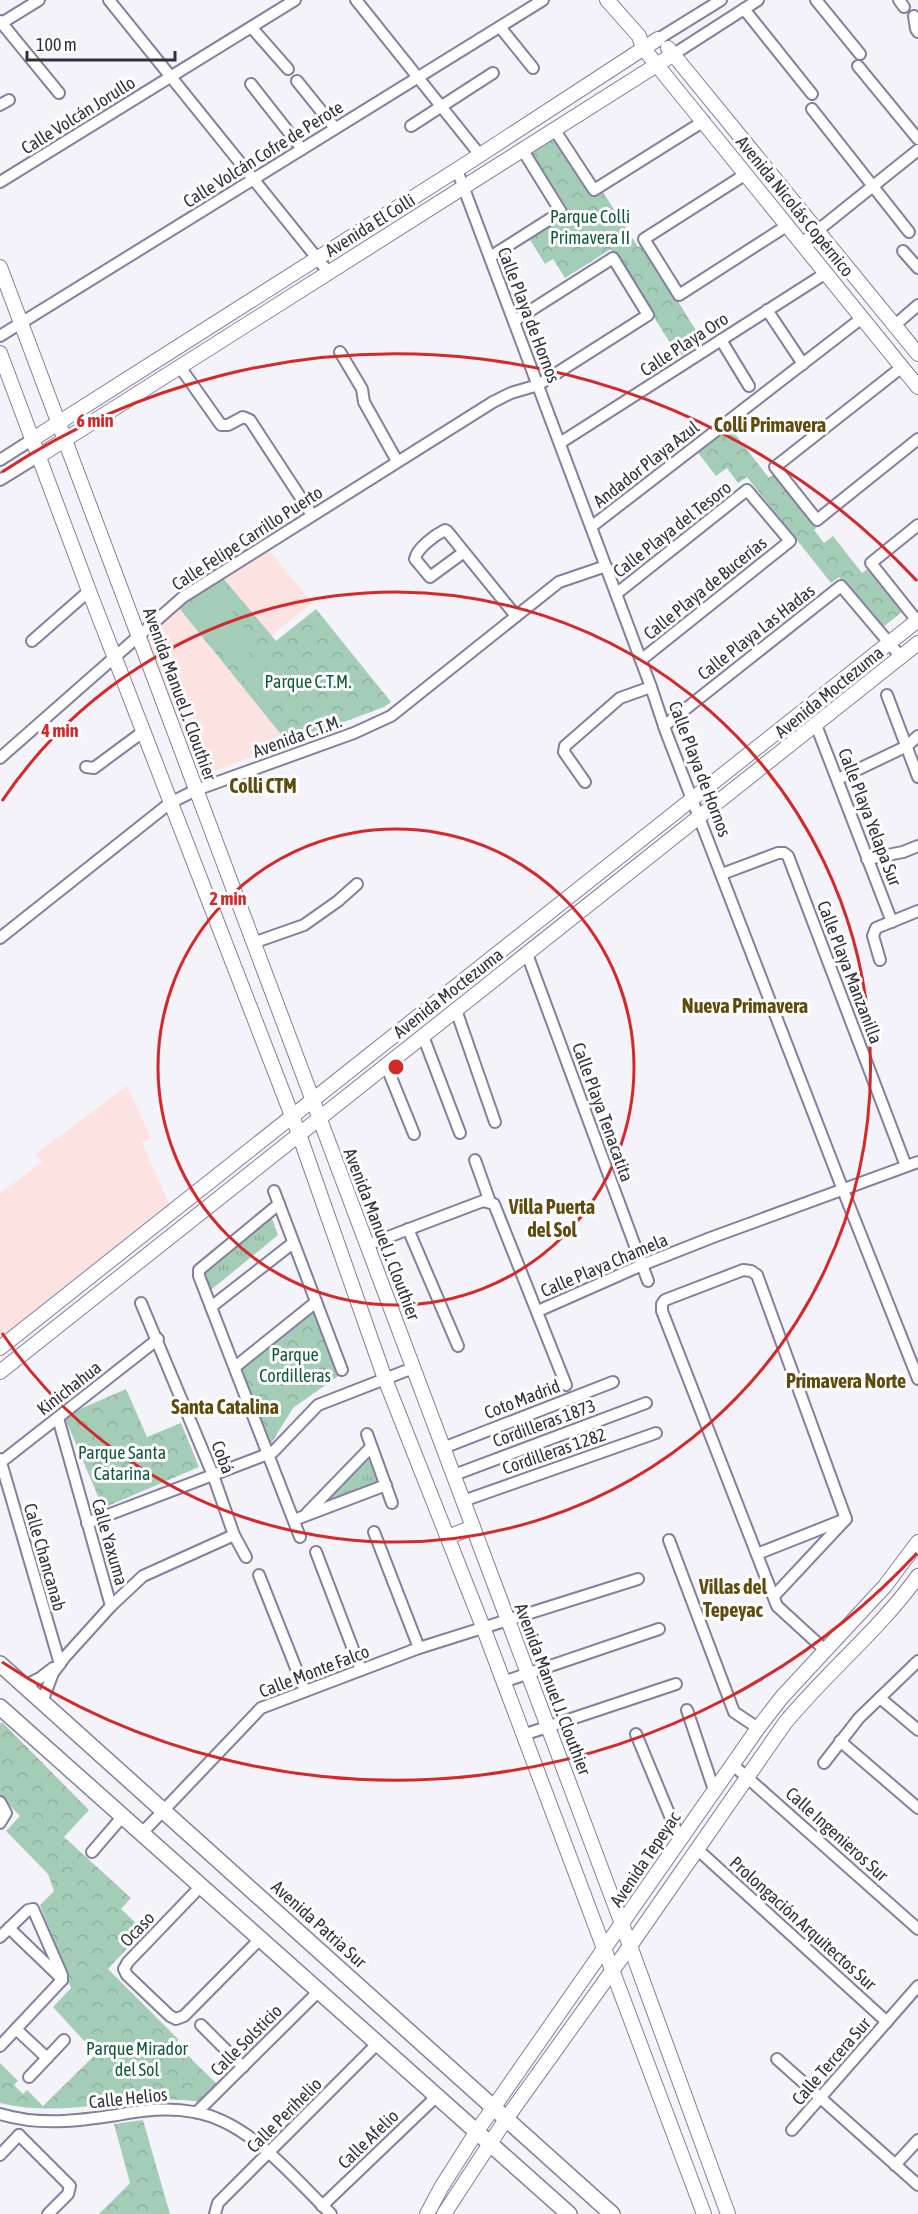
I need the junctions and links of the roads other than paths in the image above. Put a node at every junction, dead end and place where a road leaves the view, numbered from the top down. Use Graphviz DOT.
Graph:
graph roads {
  1 [pos="39,0"];
  2 [pos="110,0"];
  3 [pos="295,0"];
  4 [pos="356,0"];
  5 [pos="543,0"];
  6 [pos="607,0"];
  7 [pos="721,0"];
  8 [pos="758,0"];
  9 [pos="816,0"];
  10 [pos="744,9"];
  11 [pos="914,16"];
  12 [pos="1,23"];
  13 [pos="500,27"];
  14 [pos="252,28"];
  15 [pos="918,32"];
  16 [pos="658,39"];
  17 [pos="641,42"];
  18 [pos="674,54"];
  19 [pos="860,54"];
  20 [pos="657,64"];
  21 [pos="858,66"];
  22 [pos="533,68"];
  23 [pos="288,69"];
  24 [pos="493,72"];
  25 [pos="171,76"];
  26 [pos="418,77"];
  27 [pos="297,81"];
  28 [pos="251,84"];
  29 [pos="59,93"];
  30 [pos="812,94"];
  31 [pos="441,105"];
  32 [pos="812,109"];
  33 [pos="704,121"];
  34 [pos="411,126"];
  35 [pos="335,128"];
  36 [pos="554,129"];
  37 [pos="918,139"];
  38 [pos="302,149"];
  39 [pos="522,149"];
  40 [pos="918,150"];
  41 [pos="480,155"];
  42 [pos="457,170"];
  43 [pos="746,174"];
  44 [pos="254,178"];
  45 [pos="0,182"];
  46 [pos="463,187"];
  47 [pos="872,187"];
  48 [pos="788,225"];
  49 [pos="818,230"];
  50 [pos="909,231"];
  51 [pos="802,243"];
  52 [pos="903,250"];
  53 [pos="490,257"];
  54 [pos="318,258"];
  55 [pos="0,267"];
  56 [pos="918,268"];
  57 [pos="329,273"];
  58 [pos="826,273"];
  59 [pos="918,305"];
  60 [pos="767,310"];
  61 [pos="862,318"];
  62 [pos="514,321"];
  63 [pos="21,323"];
  64 [pos="895,325"];
  65 [pos="0,336"];
  66 [pos="721,340"];
  67 [pos="340,352"];
  68 [pos="0,353"];
  69 [pos="918,354"];
  70 [pos="803,364"];
  71 [pos="180,367"];
  72 [pos="902,367"];
  73 [pos="538,385"];
  74 [pos="748,386"];
  75 [pos="918,387"];
  76 [pos="59,423"];
  77 [pos="33,439"];
  78 [pos="918,439"];
  79 [pos="65,440"];
  80 [pos="560,443"];
  81 [pos="39,456"];
  82 [pos="0,460"];
  83 [pos="397,461"];
  84 [pos="0,480"];
  85 [pos="747,490"];
  86 [pos="312,515"];
  87 [pos="918,525"];
  88 [pos="591,527"];
  89 [pos="464,552"];
  90 [pos="606,566"];
  91 [pos="89,591"];
  92 [pos="616,594"];
  93 [pos="516,616"];
  94 [pos="918,621"];
  95 [pos="139,636"];
  96 [pos="33,641"];
  97 [pos="889,643"];
  98 [pos="918,643"];
  99 [pos="115,657"];
  100 [pos="901,657"];
  101 [pos="641,660"];
  102 [pos="651,687"];
  103 [pos="887,695"];
  104 [pos="816,725"];
  105 [pos="664,726"];
  106 [pos="144,731"];
  107 [pos="918,736"];
  108 [pos="907,746"];
  109 [pos="0,758"];
  110 [pos="86,767"];
  111 [pos="918,777"];
  112 [pos="838,779"];
  113 [pos="585,782"];
  114 [pos="196,790"];
  115 [pos="692,799"];
  116 [pos="170,803"];
  117 [pos="700,817"];
  118 [pos="918,846"];
  119 [pos="867,859"];
  120 [pos="722,874"];
  121 [pos="357,885"];
  122 [pos="918,911"];
  123 [pos="892,921"];
  124 [pos="2,933"];
  125 [pos="253,943"];
  126 [pos="527,954"];
  127 [pos="880,960"];
  128 [pos="456,1010"];
  129 [pos="423,1036"];
  130 [pos="386,1065"];
  131 [pos="312,1100"];
  132 [pos="291,1117"];
  133 [pos="319,1118"];
  134 [pos="495,1122"];
  135 [pos="460,1133"];
  136 [pos="298,1134"];
  137 [pos="414,1134"];
  138 [pos="476,1160"];
  139 [pos="918,1162"];
  140 [pos="906,1166"];
  141 [pos="843,1190"];
  142 [pos="274,1191"];
  143 [pos="490,1202"];
  144 [pos="279,1204"];
  145 [pos="408,1229"];
  146 [pos="293,1243"];
  147 [pos="367,1245"];
  148 [pos="642,1265"];
  149 [pos="648,1281"];
  150 [pos="316,1302"];
  151 [pos="141,1303"];
  152 [pos="211,1307"];
  153 [pos="538,1311"];
  154 [pos="158,1339"];
  155 [pos="458,1346"];
  156 [pos="0,1348"];
  157 [pos="235,1367"];
  158 [pos="414,1368"];
  159 [pos="342,1370"];
  160 [pos="0,1371"];
  161 [pos="385,1379"];
  162 [pos="918,1379"];
  163 [pos="613,1382"];
  164 [pos="566,1385"];
  165 [pos="646,1403"];
  166 [pos="58,1418"];
  167 [pos="656,1433"];
  168 [pos="367,1434"];
  169 [pos="371,1447"];
  170 [pos="443,1448"];
  171 [pos="268,1454"];
  172 [pos="0,1460"];
  173 [pos="213,1475"];
  174 [pos="454,1475"];
  175 [pos="386,1485"];
  176 [pos="463,1501"];
  177 [pos="392,1503"];
  178 [pos="299,1518"];
  179 [pos="846,1519"];
  180 [pos="87,1523"];
  181 [pos="473,1527"];
  182 [pos="374,1532"];
  183 [pos="234,1535"];
  184 [pos="300,1537"];
  185 [pos="448,1537"];
  186 [pos="669,1540"];
  187 [pos="918,1542"];
  188 [pos="316,1551"];
  189 [pos="757,1554"];
  190 [pos="246,1557"];
  191 [pos="259,1575"];
  192 [pos="918,1576"];
  193 [pos="638,1579"];
  194 [pos="774,1596"];
  195 [pos="111,1606"];
  196 [pos="507,1619"];
  197 [pos="483,1627"];
  198 [pos="658,1629"];
  199 [pos="419,1648"];
  200 [pos="825,1650"];
  201 [pos="61,1661"];
  202 [pos="918,1661"];
  203 [pos="0,1664"];
  204 [pos="362,1670"];
  205 [pos="528,1674"];
  206 [pos="503,1682"];
  207 [pos="676,1684"];
  208 [pos="24,1686"];
  209 [pos="305,1691"];
  210 [pos="880,1698"];
  211 [pos="42,1702"];
  212 [pos="1,1710"];
  213 [pos="687,1710"];
  214 [pos="548,1726"];
  215 [pos="758,1728"];
  216 [pos="918,1730"];
  217 [pos="636,1734"];
  218 [pos="524,1735"];
  219 [pos="840,1741"];
  220 [pos="558,1753"];
  221 [pos="534,1762"];
  222 [pos="824,1763"];
  223 [pos="733,1765"];
  224 [pos="748,1776"];
  225 [pos="714,1790"];
  226 [pos="0,1802"];
  227 [pos="918,1808"];
  228 [pos="163,1810"];
  229 [pos="123,1816"];
  230 [pos="3,1818"];
  231 [pos="142,1833"];
  232 [pos="680,1840"];
  233 [pos="697,1849"];
  234 [pos="92,1852"];
  235 [pos="201,1886"];
  236 [pos="622,1924"];
  237 [pos="9,1928"];
  238 [pos="918,1929"];
  239 [pos="0,1937"];
  240 [pos="260,1939"];
  241 [pos="630,1946"];
  242 [pos="604,1951"];
  243 [pos="612,1971"];
  244 [pos="62,1980"];
  245 [pos="918,1986"];
  246 [pos="319,1991"];
  247 [pos="887,2022"];
  248 [pos="201,2025"];
  249 [pos="16,2029"];
  250 [pos="64,2040"];
  251 [pos="378,2043"];
  252 [pos="0,2046"];
  253 [pos="47,2058"];
  254 [pos="777,2059"];
  255 [pos="243,2067"];
  256 [pos="29,2077"];
  257 [pos="437,2096"];
  258 [pos="820,2098"];
  259 [pos="493,2108"];
  260 [pos="197,2112"];
  261 [pos="0,2114"];
  262 [pos="22,2119"];
  263 [pos="506,2119"];
  264 [pos="792,2130"];
  265 [pos="477,2131"];
  266 [pos="19,2135"];
  267 [pos="918,2140"];
  268 [pos="489,2143"];
  269 [pos="269,2154"];
  270 [pos="0,2155"];
  271 [pos="895,2165"];
  272 [pos="918,2186"];
  273 [pos="322,2206"];
  274 [pos="215,2212"];
  275 [pos="48,2214"];
  276 [pos="331,2214"];
  277 [pos="427,2214"];
  278 [pos="444,2214"];
  279 [pos="569,2214"];
  280 [pos="612,2214"];
  281 [pos="704,2214"];
  282 [pos="728,2214"];
  1 -- 12 [label="street"];
  2 -- 25 [label="street"];
  3 -- 14 [label="street, Calle Volcán Jorullo"];
  4 -- 26 [label="street"];
  5 -- 13 [label="street, Calle Volcán Cofre de Perote"];
  6 -- 17 [label="street, Avenida Nicolás Copérnico"];
  7 -- 16 [label="street, Avenida El Colli"];
  8 -- 10 [label="street, Avenida El Colli"];
  9 -- 19 [label="street"];
  10 -- 18 [label="street, Avenida El Colli"];
  10 -- 30 [label="street"];
  11 -- 15 [label="street"];
  12 -- 29 [label="street"];
  13 -- 22 [label="street"];
  13 -- 26 [label="street, Calle Volcán Cofre de Perote"];
  14 -- 23 [label="street"];
  14 -- 25 [label="street, Calle Volcán Jorullo"];
  16 -- 17 [label="street, Avenida El Colli"];
  16 -- 18 [label="street, Avenida Nicolás Copérnico"];
  17 -- 20 [label="street, Avenida Nicolás Copérnico"];
  17 -- 41 [label="street, Avenida El Colli"];
  18 -- 20 [label="street, Avenida El Colli"];
  18 -- 49 [label="street, Avenida Nicolás Copérnico"];
  20 -- 33 [label="street, Avenida Nicolás Copérnico"];
  20 -- 36 [label="street, Avenida El Colli"];
  21 -- 37 [label="street"];
  24 -- 31 [label="street"];
  25 -- 44 [label="street"];
  25 -- 45 [label="street, Calle Volcán Jorullo"];
  26 -- 31 [label="street"];
  26 -- 35 [label="street, Calle Volcán Cofre de Perote"];
  27 -- 35 [label="street"];
  28 -- 38 [label="street"];
  31 -- 34 [label="street"];
  31 -- 41 [label="street"];
  32 -- 47 [label="street"];
  33 -- 36 [label="street"];
  33 -- 43 [label="street, Avenida Nicolás Copérnico"];
  35 -- 38 [label="street, Calle Volcán Cofre de Perote"];
  36 -- 39 [label="street, Avenida El Colli"];
  38 -- 44 [label="street, Calle Volcán Cofre de Perote"];
  39 -- 46 [label="street, Avenida El Colli"];
  39 -- 53 [label="street"];
  40 -- 47 [label="street"];
  41 -- 42 [label="street, Avenida El Colli"];
  42 -- 46 [label="street, Calle Playa de Hornos"];
  42 -- 54 [label="street, Avenida El Colli"];
  43 -- 48 [label="street, Avenida Nicolás Copérnico"];
  43 -- 48 [label="street"];
  44 -- 54 [label="street"];
  44 -- 63 [label="street, Calle Volcán Cofre de Perote"];
  46 -- 53 [label="street, Calle Playa de Hornos"];
  46 -- 57 [label="street, Avenida El Colli"];
  47 -- 49 [label="street"];
  47 -- 50 [label="street"];
  48 -- 51 [label="street, Avenida Nicolás Copérnico"];
  49 -- 51 [label="street"];
  49 -- 64 [label="street, Avenida Nicolás Copérnico"];
  51 -- 58 [label="street, Avenida Nicolás Copérnico"];
  52 -- 56 [label="street"];
  53 -- 62 [label="street, Calle Playa de Hornos"];
  54 -- 57 [label="street"];
  54 -- 76 [label="street, Avenida El Colli"];
  55 -- 63 [label="street, Avenida Manuel J. Clouthier"];
  57 -- 71 [label="street, Avenida El Colli"];
  58 -- 60 [label="street, Calle Playa Oro"];
  58 -- 61 [label="street, Avenida Nicolás Copérnico"];
  59 -- 64 [label="street"];
  60 -- 66 [label="street, Calle Playa Oro"];
  60 -- 70 [label="street"];
  61 -- 70 [label="street, Andador Playa Azul"];
  61 -- 72 [label="street, Avenida Nicolás Copérnico"];
  62 -- 73 [label="street, Calle Playa de Hornos"];
  62 -- 73 [label="street, Calle Felipe Carrillo Puerto"];
  63 -- 65 [label="street, Calle Volcán Cofre de Perote"];
  63 -- 76 [label="street, Avenida Manuel J. Clouthier"];
  64 -- 69 [label="street, Avenida Nicolás Copérnico"];
  66 -- 74 [label="street"];
  66 -- 80 [label="street, Calle Playa Oro"];
  67 -- 83 [label="street"];
  68 -- 77 [label="street"];
  70 -- 88 [label="street, Andador Playa Azul"];
  71 -- 79 [label="street, Avenida El Colli"];
  71 -- 86 [label="street"];
  72 -- 75 [label="street, Avenida Nicolás Copérnico"];
  72 -- 78 [label="street"];
  73 -- 80 [label="street, Calle Playa de Hornos"];
  73 -- 83 [label="street, Calle Felipe Carrillo Puerto"];
  76 -- 77 [label="street, Avenida El Colli"];
  76 -- 79 [label="street, Avenida Manuel J. Clouthier"];
  77 -- 81 [label="street"];
  77 -- 82 [label="street, Avenida El Colli"];
  79 -- 81 [label="street, Avenida El Colli"];
  79 -- 95 [label="street, Avenida Manuel J. Clouthier"];
  80 -- 88 [label="street, Calle Playa de Hornos"];
  81 -- 84 [label="street, Avenida El Colli"];
  81 -- 91 [label="street"];
  83 -- 86 [label="street, Calle Felipe Carrillo Puerto"];
  85 -- 92 [label="street, Calle Playa del Tesoro"];
  85 -- 101 [label="street, Calle Playa de Bucerías"];
  86 -- 95 [label="street, Calle Felipe Carrillo Puerto"];
  87 -- 94 [label="street"];
  88 -- 90 [label="street, Calle Playa de Hornos"];
  89 -- 89 [label="street"];
  89 -- 93 [label="street"];
  90 -- 92 [label="street, Calle Playa de Hornos"];
  90 -- 93 [label="street, Avenida C.T.M."];
  91 -- 96 [label="street"];
  91 -- 99 [label="street"];
  92 -- 101 [label="street, Calle Playa de Hornos"];
  93 -- 114 [label="street, Avenida C.T.M."];
  94 -- 97 [label="street, Avenida Moctezuma"];
  95 -- 99 [label="street, Calle Felipe Carrillo Puerto"];
  95 -- 114 [label="street, Avenida Manuel J. Clouthier"];
  97 -- 100 [label="street"];
  97 -- 105 [label="street, Calle Playa Las Hadas"];
  97 -- 115 [label="street, Avenida Moctezuma"];
  98 -- 100 [label="street, Avenida Moctezuma"];
  99 -- 106 [label="street"];
  99 -- 109 [label="street, Calle Felipe Carrillo Puerto"];
  100 -- 104 [label="street, Avenida Moctezuma"];
  101 -- 102 [label="street, Calle Playa de Hornos"];
  102 -- 105 [label="street, Calle Playa de Hornos"];
  102 -- 113 [label="street"];
  103 -- 108 [label="street"];
  104 -- 112 [label="street, Calle Playa Yelapa Sur"];
  104 -- 117 [label="street, Avenida Moctezuma"];
  105 -- 115 [label="street, Calle Playa de Hornos"];
  106 -- 110 [label="street"];
  106 -- 116 [label="street"];
  107 -- 108 [label="street"];
  108 -- 111 [label="street"];
  108 -- 112 [label="street"];
  112 -- 119 [label="street, Calle Playa Yelapa Sur"];
  114 -- 116 [label="street, Avenida C.T.M."];
  114 -- 125 [label="street, Avenida Manuel J. Clouthier"];
  115 -- 117 [label="street, Calle Playa de Hornos"];
  115 -- 131 [label="street, Avenida Moctezuma"];
  116 -- 124 [label="street, Avenida C.T.M."];
  116 -- 132 [label="street"];
  117 -- 120 [label="street, Calle Playa de Hornos"];
  117 -- 126 [label="street, Avenida Moctezuma"];
  118 -- 119 [label="street"];
  119 -- 123 [label="street, Calle Playa Yelapa Sur"];
  120 -- 140 [label="street, Calle Playa Manzanilla"];
  120 -- 141 [label="street, Calle Playa de Hornos"];
  121 -- 125 [label="street"];
  122 -- 123 [label="street"];
  123 -- 127 [label="street"];
  125 -- 131 [label="street, Avenida Manuel J. Clouthier"];
  126 -- 128 [label="street, Avenida Moctezuma"];
  126 -- 148 [label="street, Calle Playa Tenacatita"];
  128 -- 129 [label="street, Avenida Moctezuma"];
  128 -- 134 [label="street"];
  129 -- 130 [label="street, Avenida Moctezuma"];
  129 -- 135 [label="street"];
  130 -- 133 [label="street, Avenida Moctezuma"];
  130 -- 137 [label="street"];
  131 -- 132 [label="street, Avenida Moctezuma"];
  131 -- 133 [label="street, Avenida Manuel J. Clouthier"];
  132 -- 136 [label="street"];
  132 -- 156 [label="street, Avenida Moctezuma"];
  133 -- 136 [label="street, Avenida Moctezuma"];
  133 -- 147 [label="street, Avenida Manuel J. Clouthier"];
  136 -- 160 [label="street, Avenida Moctezuma"];
  136 -- 161 [label="street"];
  138 -- 143 [label="street, Calle Playa Chamela"];
  139 -- 140 [label="street, Calle Playa Chamela"];
  140 -- 141 [label="street, Calle Playa Chamela"];
  141 -- 148 [label="street, Calle Playa Chamela"];
  141 -- 162 [label="street, Calle Playa de Hornos"];
  142 -- 144 [label="street"];
  143 -- 145 [label="street"];
  143 -- 153 [label="street, Calle Playa Chamela"];
  144 -- 146 [label="street"];
  144 -- 152 [label="street"];
  145 -- 147 [label="street"];
  145 -- 155 [label="street"];
  146 -- 150 [label="street"];
  146 -- 152 [label="street"];
  147 -- 158 [label="street, Avenida Manuel J. Clouthier"];
  148 -- 149 [label="street, Calle Playa Tenacatita"];
  148 -- 153 [label="street, Calle Playa Chamela"];
  150 -- 157 [label="street"];
  150 -- 159 [label="street"];
  151 -- 154 [label="street, Cobá"];
  152 -- 157 [label="street"];
  153 -- 164 [label="street"];
  154 -- 166 [label="street, Kinichahua"];
  154 -- 173 [label="street, Cobá"];
  157 -- 171 [label="street"];
  158 -- 161 [label="street"];
  158 -- 170 [label="street, Avenida Manuel J. Clouthier"];
  161 -- 171 [label="street"];
  161 -- 185 [label="street"];
  163 -- 170 [label="street, Coto Madrid"];
  165 -- 174 [label="street, Cordilleras 1873"];
  166 -- 172 [label="street, Kinichahua"];
  166 -- 180 [label="street, Calle Yaxuma"];
  167 -- 176 [label="street, Cordilleras 1282"];
  168 -- 169 [label="street"];
  169 -- 175 [label="street"];
  169 -- 178 [label="street"];
  170 -- 174 [label="street, Avenida Manuel J. Clouthier"];
  171 -- 173 [label="street"];
  171 -- 178 [label="street"];
  172 -- 201 [label="street, Calle Chancanab"];
  173 -- 180 [label="street"];
  173 -- 183 [label="street, Cobá"];
  174 -- 176 [label="street, Avenida Manuel J. Clouthier"];
  175 -- 177 [label="street"];
  175 -- 178 [label="street"];
  176 -- 181 [label="street, Avenida Manuel J. Clouthier"];
  178 -- 184 [label="street"];
  179 -- 189 [label="street"];
  179 -- 189 [label="street"];
  179 -- 194 [label="street"];
  180 -- 195 [label="street, Calle Yaxuma"];
  181 -- 185 [label="street"];
  181 -- 196 [label="street, Avenida Manuel J. Clouthier"];
  182 -- 199 [label="street"];
  183 -- 190 [label="street, Cobá"];
  183 -- 195 [label="street"];
  185 -- 197 [label="street"];
  186 -- 215 [label="street"];
  187 -- 200 [label="street, Avenida Tepeyac"];
  188 -- 204 [label="street"];
  189 -- 194 [label="street"];
  191 -- 209 [label="street"];
  192 -- 224 [label="street, Avenida Tepeyac"];
  193 -- 196 [label="street, Calle Monte Falco"];
  194 -- 200 [label="street"];
  195 -- 201 [label="street"];
  196 -- 197 [label="street, Calle Monte Falco"];
  196 -- 205 [label="street, Avenida Manuel J. Clouthier"];
  197 -- 199 [label="street, Calle Monte Falco"];
  197 -- 206 [label="street"];
  198 -- 205 [label="street"];
  199 -- 204 [label="street, Calle Monte Falco"];
  200 -- 215 [label="street, Avenida Tepeyac"];
  201 -- 208 [label="street"];
  201 -- 211 [label="street"];
  202 -- 210 [label="street"];
  203 -- 208 [label="main road, Avenida Patria Sur"];
  204 -- 209 [label="street, Calle Monte Falco"];
  205 -- 206 [label="street"];
  205 -- 214 [label="street, Avenida Manuel J. Clouthier"];
  206 -- 218 [label="street"];
  207 -- 214 [label="street"];
  208 -- 211 [label="main road, Avenida Patria Sur"];
  209 -- 228 [label="street, Calle Monte Falco"];
  210 -- 216 [label="street"];
  210 -- 219 [label="street"];
  211 -- 228 [label="main road, Avenida Patria Sur"];
  212 -- 229 [label="main road"];
  213 -- 225 [label="street"];
  214 -- 218 [label="street"];
  214 -- 220 [label="street, Avenida Manuel J. Clouthier"];
  215 -- 223 [label="street, Avenida Tepeyac"];
  217 -- 232 [label="street"];
  218 -- 221 [label="street"];
  219 -- 222 [label="street"];
  219 -- 227 [label="street"];
  220 -- 221 [label="street"];
  220 -- 236 [label="street, Avenida Manuel J. Clouthier"];
  221 -- 242 [label="street"];
  223 -- 224 [label="street, Calle Ingenieros Sur"];
  223 -- 225 [label="street, Avenida Tepeyac"];
  224 -- 233 [label="street, Avenida Tepeyac"];
  224 -- 238 [label="street, Calle Ingenieros Sur"];
  225 -- 232 [label="street, Avenida Tepeyac"];
  226 -- 230 [label="street"];
  228 -- 231 [label="street, Calle Monte Falco"];
  228 -- 259 [label="main road, Avenida Patria Sur"];
  229 -- 231 [label="main road"];
  229 -- 234 [label="street"];
  231 -- 235 [label="main road"];
  232 -- 236 [label="street, Avenida Tepeyac"];
  233 -- 241 [label="street, Avenida Tepeyac"];
  233 -- 247 [label="street, Prolongación Arquitectos Sur"];
  235 -- 240 [label="main road"];
  235 -- 240 [label="street, Ocaso"];
  236 -- 241 [label="street, Avenida Manuel J. Clouthier"];
  236 -- 242 [label="street, Avenida Tepeyac"];
  237 -- 239 [label="street"];
  237 -- 244 [label="street"];
  237 -- 244 [label="street"];
  240 -- 246 [label="main road"];
  241 -- 243 [label="street, Avenida Tepeyac"];
  241 -- 282 [label="street, Avenida Manuel J. Clouthier"];
  242 -- 243 [label="street"];
  242 -- 259 [label="street, Avenida Tepeyac"];
  243 -- 263 [label="street, Avenida Tepeyac"];
  243 -- 281 [label="street"];
  244 -- 249 [label="street"];
  245 -- 247 [label="street, Calle Tercera Sur"];
  246 -- 251 [label="main road"];
  246 -- 255 [label="street, Calle Solsticio"];
  247 -- 258 [label="street, Calle Tercera Sur"];
  248 -- 255 [label="street"];
  249 -- 252 [label="street"];
  249 -- 253 [label="street"];
  250 -- 253 [label="street"];
  251 -- 257 [label="main road"];
  251 -- 269 [label="street, Calle Perihelio"];
  253 -- 256 [label="street"];
  254 -- 258 [label="street"];
  255 -- 260 [label="street, Calle Solsticio"];
  257 -- 265 [label="main road"];
  257 -- 273 [label="street, Calle Afelio"];
  258 -- 264 [label="street, Calle Tercera Sur"];
  258 -- 271 [label="street"];
  259 -- 263 [label="main road, Avenida Patria Sur"];
  259 -- 265 [label="street, Avenida Tepeyac"];
  260 -- 262 [label="street, Calle Helios"];
  260 -- 269 [label="street, Calle Helios"];
  261 -- 262 [label="street, Calle Helios"];
  262 -- 266 [label="street"];
  263 -- 268 [label="street, Avenida Tepeyac"];
  263 -- 280 [label="main road, Avenida Patria Sur"];
  265 -- 268 [label="main road"];
  265 -- 277 [label="street, Avenida Tepeyac"];
  266 -- 270 [label="street"];
  266 -- 275 [label="street"];
  267 -- 271 [label="street"];
  268 -- 278 [label="street, Avenida Tepeyac"];
  268 -- 279 [label="main road"];
  269 -- 273 [label="street, Calle Helios"];
  269 -- 274 [label="street, Calle Perihelio"];
  271 -- 272 [label="street"];
  273 -- 276 [label="street, Calle Helios"];
}
